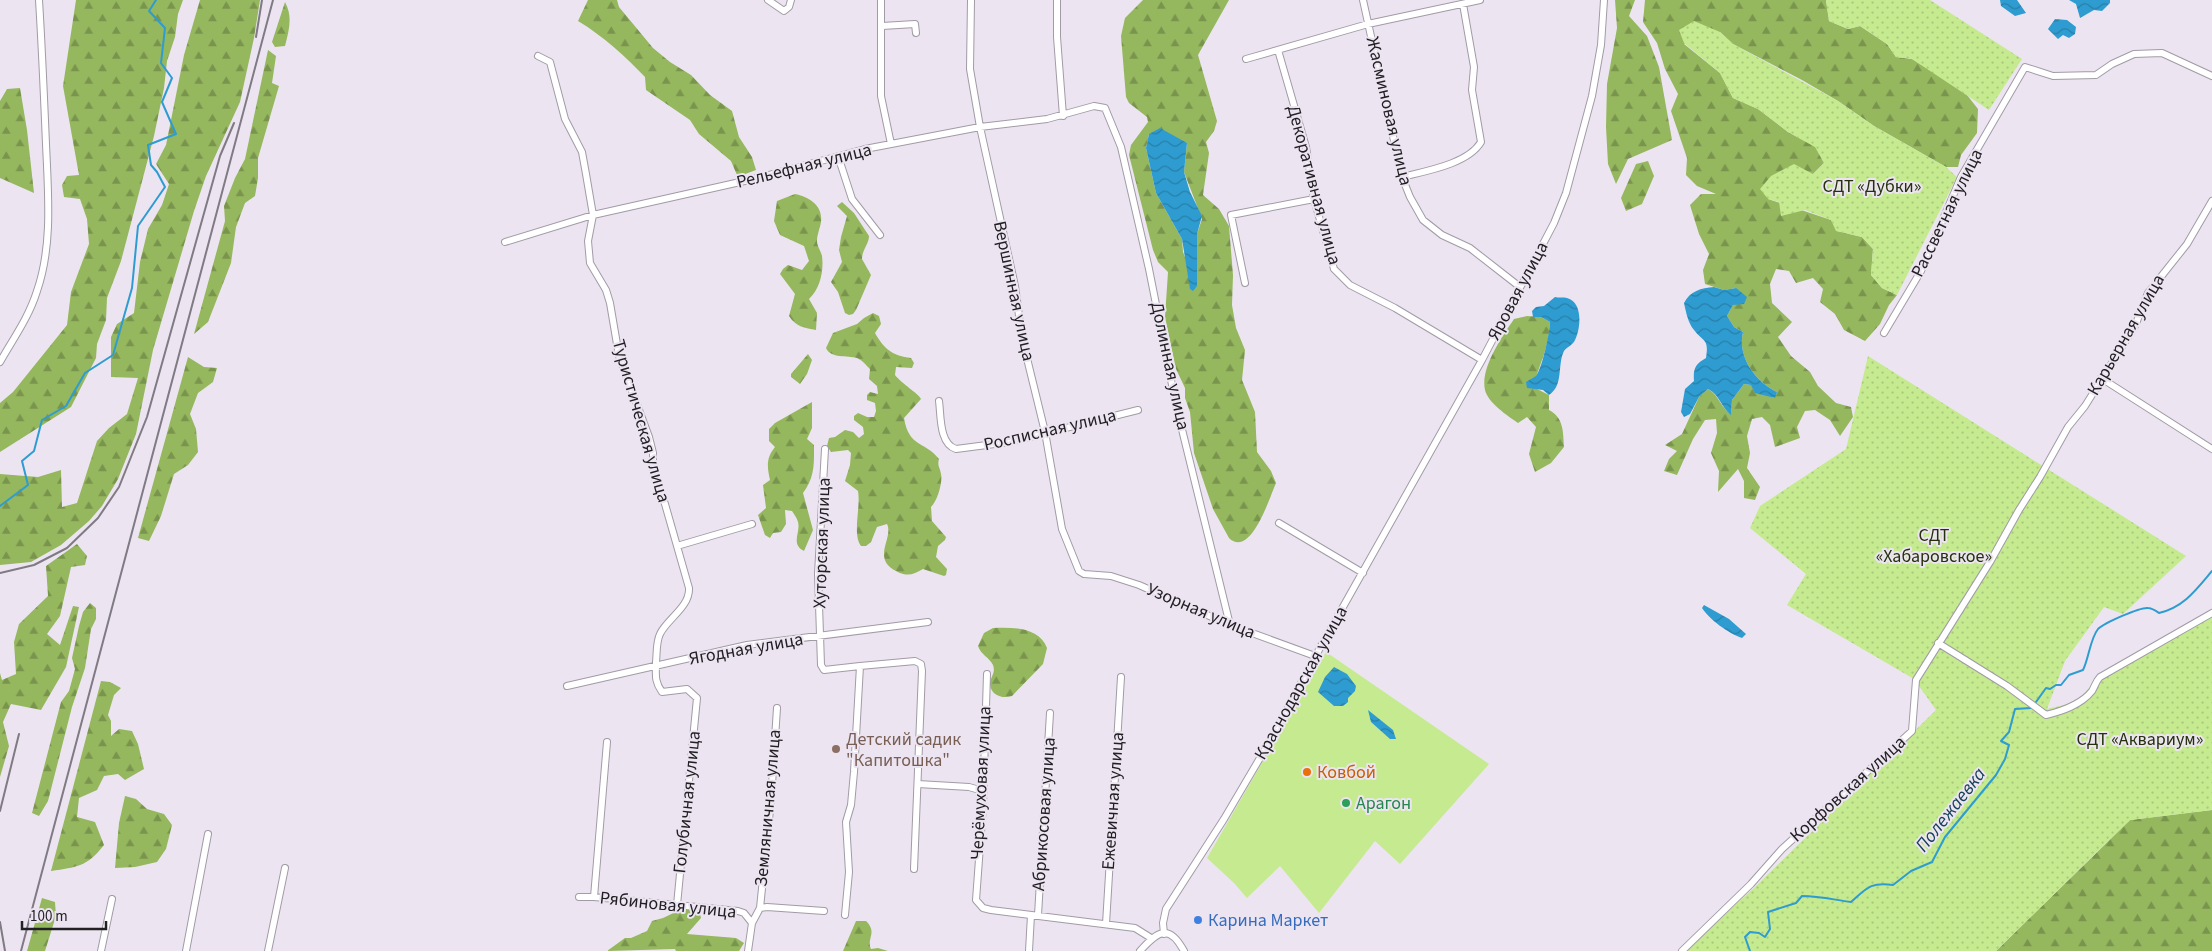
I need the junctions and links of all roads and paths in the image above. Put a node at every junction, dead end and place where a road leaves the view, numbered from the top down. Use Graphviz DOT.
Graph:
graph roads {
  1 [pos="39,0"];
  2 [pos="768,0"];
  3 [pos="791,0"];
  4 [pos="881,0"];
  5 [pos="971,0"];
  6 [pos="1057,0"];
  7 [pos="1363,0"];
  8 [pos="1480,0"];
  9 [pos="1604,0"];
  10 [pos="1460,3"];
  11 [pos="1368,24"];
  12 [pos="882,26"];
  13 [pos="916,33"];
  14 [pos="1278,50"];
  15 [pos="538,56"];
  16 [pos="1246,59"];
  17 [pos="2212,76"];
  18 [pos="1105,108"];
  19 [pos="1063,116"];
  20 [pos="980,127"];
  21 [pos="891,144"];
  22 [pos="838,156"];
  23 [pos="1402,177"];
  24 [pos="1314,198"];
  25 [pos="2212,201"];
  26 [pos="593,215"];
  27 [pos="880,235"];
  28 [pos="504,242"];
  29 [pos="1246,283"];
  30 [pos="1520,287"];
  31 [pos="1884,333"];
  32 [pos="1482,360"];
  33 [pos="0,362"];
  34 [pos="2101,378"];
  35 [pos="938,401"];
  36 [pos="1138,410"];
  37 [pos="1045,432"];
  38 [pos="1441,432"];
  39 [pos="2058,445"];
  40 [pos="825,449"];
  41 [pos="2212,449"];
  42 [pos="1280,523"];
  43 [pos="752,524"];
  44 [pos="677,546"];
  45 [pos="1363,573"];
  46 [pos="1084,574"];
  47 [pos="2212,613"];
  48 [pos="928,622"];
  49 [pos="1230,626"];
  50 [pos="822,636"];
  51 [pos="1938,643"];
  52 [pos="1315,656"];
  53 [pos="656,666"];
  54 [pos="860,666"];
  55 [pos="987,674"];
  56 [pos="1121,677"];
  57 [pos="566,686"];
  58 [pos="697,698"];
  59 [pos="777,708"];
  60 [pos="1050,713"];
  61 [pos="607,742"];
  62 [pos="918,784"];
  63 [pos="983,791"];
  64 [pos="208,834"];
  65 [pos="285,868"];
  66 [pos="914,869"];
  67 [pos="579,897"];
  68 [pos="594,897"];
  69 [pos="112,899"];
  70 [pos="677,905"];
  71 [pos="760,908"];
  72 [pos="824,911"];
  73 [pos="845,915"];
  74 [pos="1034,915"];
  75 [pos="752,923"];
  76 [pos="1106,924"];
  77 [pos="1164,934"];
  78 [pos="1151,938"];
  79 [pos="101,951"];
  80 [pos="186,951"];
  81 [pos="268,951"];
  82 [pos="748,951"];
  83 [pos="1029,951"];
  84 [pos="1140,951"];
  85 [pos="1184,951"];
  86 [pos="1682,951"];
  1 -- 33 [label="street"];
  2 -- 3 [label="street"];
  4 -- 12 [label="street"];
  5 -- 20 [label="street, Вершинная улица"];
  6 -- 19 [label="street"];
  7 -- 11 [label="street, Жасминовая улица"];
  8 -- 10 [label="street"];
  9 -- 30 [label="street, Яровая улица"];
  10 -- 11 [label="street"];
  10 -- 23 [label="street"];
  11 -- 14 [label="street"];
  11 -- 23 [label="street, Жасминовая улица"];
  12 -- 13 [label="street"];
  12 -- 21 [label="street"];
  14 -- 16 [label="street"];
  14 -- 24 [label="street, Декоративная улица"];
  15 -- 26 [label="street, Туристическая улица"];
  17 -- 31 [label="street, Рассветная улица"];
  18 -- 19 [label="street, Рельефная улица"];
  18 -- 49 [label="street, Долинная улица"];
  19 -- 20 [label="street, Рельефная улица"];
  20 -- 21 [label="street, Рельефная улица"];
  20 -- 37 [label="street, Вершинная улица"];
  21 -- 22 [label="street, Рельефная улица"];
  22 -- 26 [label="street, Рельефная улица"];
  22 -- 27 [label="street"];
  23 -- 30 [label="street, Жасминовая улица"];
  24 -- 29 [label="street"];
  24 -- 32 [label="street, Декоративная улица"];
  25 -- 34 [label="street, Карьерная улица"];
  26 -- 28 [label="street, Рельефная улица"];
  26 -- 44 [label="street, Туристическая улица"];
  30 -- 32 [label="street, Яровая улица"];
  32 -- 38 [label="street, Яровая улица"];
  34 -- 39 [label="street, Карьерная улица"];
  34 -- 41 [label="street"];
  35 -- 37 [label="street, Росписная улица"];
  36 -- 37 [label="street, Росписная улица"];
  37 -- 46 [label="street, Вершинная улица"];
  38 -- 45 [label="street, Краснодарская улица"];
  39 -- 51 [label="street, Корфовская улица"];
  40 -- 50 [label="street, Хуторская улица"];
  42 -- 45 [label="street"];
  43 -- 44 [label="street"];
  44 -- 53 [label="street, Туристическая улица"];
  45 -- 52 [label="street, Краснодарская улица"];
  46 -- 49 [label="street, Узорная улица"];
  47 -- 51 [label="street"];
  48 -- 50 [label="street, Ягодная улица"];
  49 -- 52 [label="street, Узорная улица"];
  50 -- 53 [label="street, Ягодная улица"];
  50 -- 54 [label="street, Хуторская улица"];
  51 -- 86 [label="street, Корфовская улица"];
  52 -- 77 [label="street, Краснодарская улица"];
  53 -- 57 [label="street, Ягодная улица"];
  53 -- 58 [label="street, Туристическая улица"];
  54 -- 62 [label="street"];
  54 -- 73 [label="street"];
  55 -- 63 [label="street, Черёмуховая улица"];
  56 -- 76 [label="street, Ежевичная улица"];
  58 -- 70 [label="street, Голубичная улица"];
  59 -- 71 [label="street, Земляничная улица"];
  60 -- 74 [label="street, Абрикосовая улица"];
  61 -- 68 [label="street"];
  62 -- 63 [label="street"];
  62 -- 66 [label="street"];
  63 -- 74 [label="street, Черёмуховая улица"];
  64 -- 80 [label="street"];
  65 -- 81 [label="street"];
  67 -- 68 [label="street, Рябиновая улица"];
  68 -- 70 [label="street, Рябиновая улица"];
  69 -- 79 [label="street"];
  70 -- 75 [label="street, Рябиновая улица"];
  71 -- 72 [label="street"];
  71 -- 75 [label="street"];
  74 -- 76 [label="street"];
  74 -- 83 [label="street, Абрикосовая улица"];
  75 -- 82 [label="street"];
  76 -- 78 [label="street"];
  77 -- 78 [label="street"];
  77 -- 85 [label="street"];
  78 -- 84 [label="street"];
}
